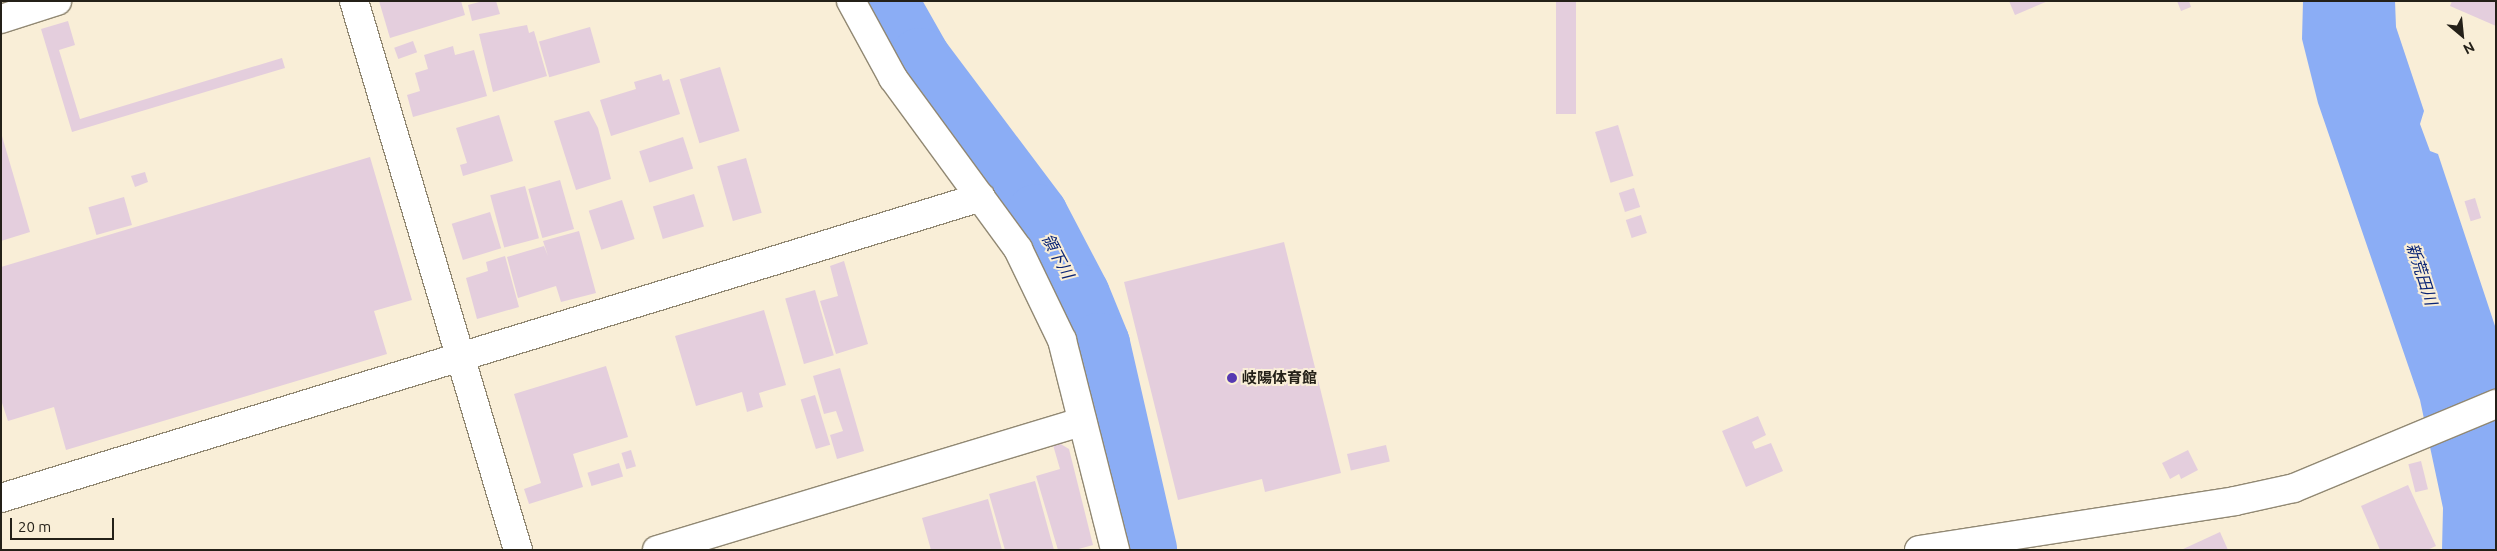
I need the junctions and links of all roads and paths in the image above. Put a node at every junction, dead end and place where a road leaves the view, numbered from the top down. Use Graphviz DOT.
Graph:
graph roads {
  1 [pos="57,1"];
  2 [pos="354,1"];
  3 [pos="851,1"];
  4 [pos="1,19"];
  5 [pos="981,197"];
  6 [pos="461,356"];
  7 [pos="2496,404"];
  8 [pos="1082,422"];
  9 [pos="1,498"];
  10 [pos="518,550"];
  11 [pos="657,550"];
  12 [pos="1115,550"];
  13 [pos="1918,550"];
  1 -- 4 [label="street"];
  2 -- 6 [label="street"];
  3 -- 5 [label="street"];
  5 -- 6 [label="street"];
  5 -- 8 [label="street"];
  6 -- 9 [label="street"];
  6 -- 10 [label="street"];
  7 -- 13 [label="street"];
  8 -- 11 [label="street"];
  8 -- 12 [label="street"];
}
